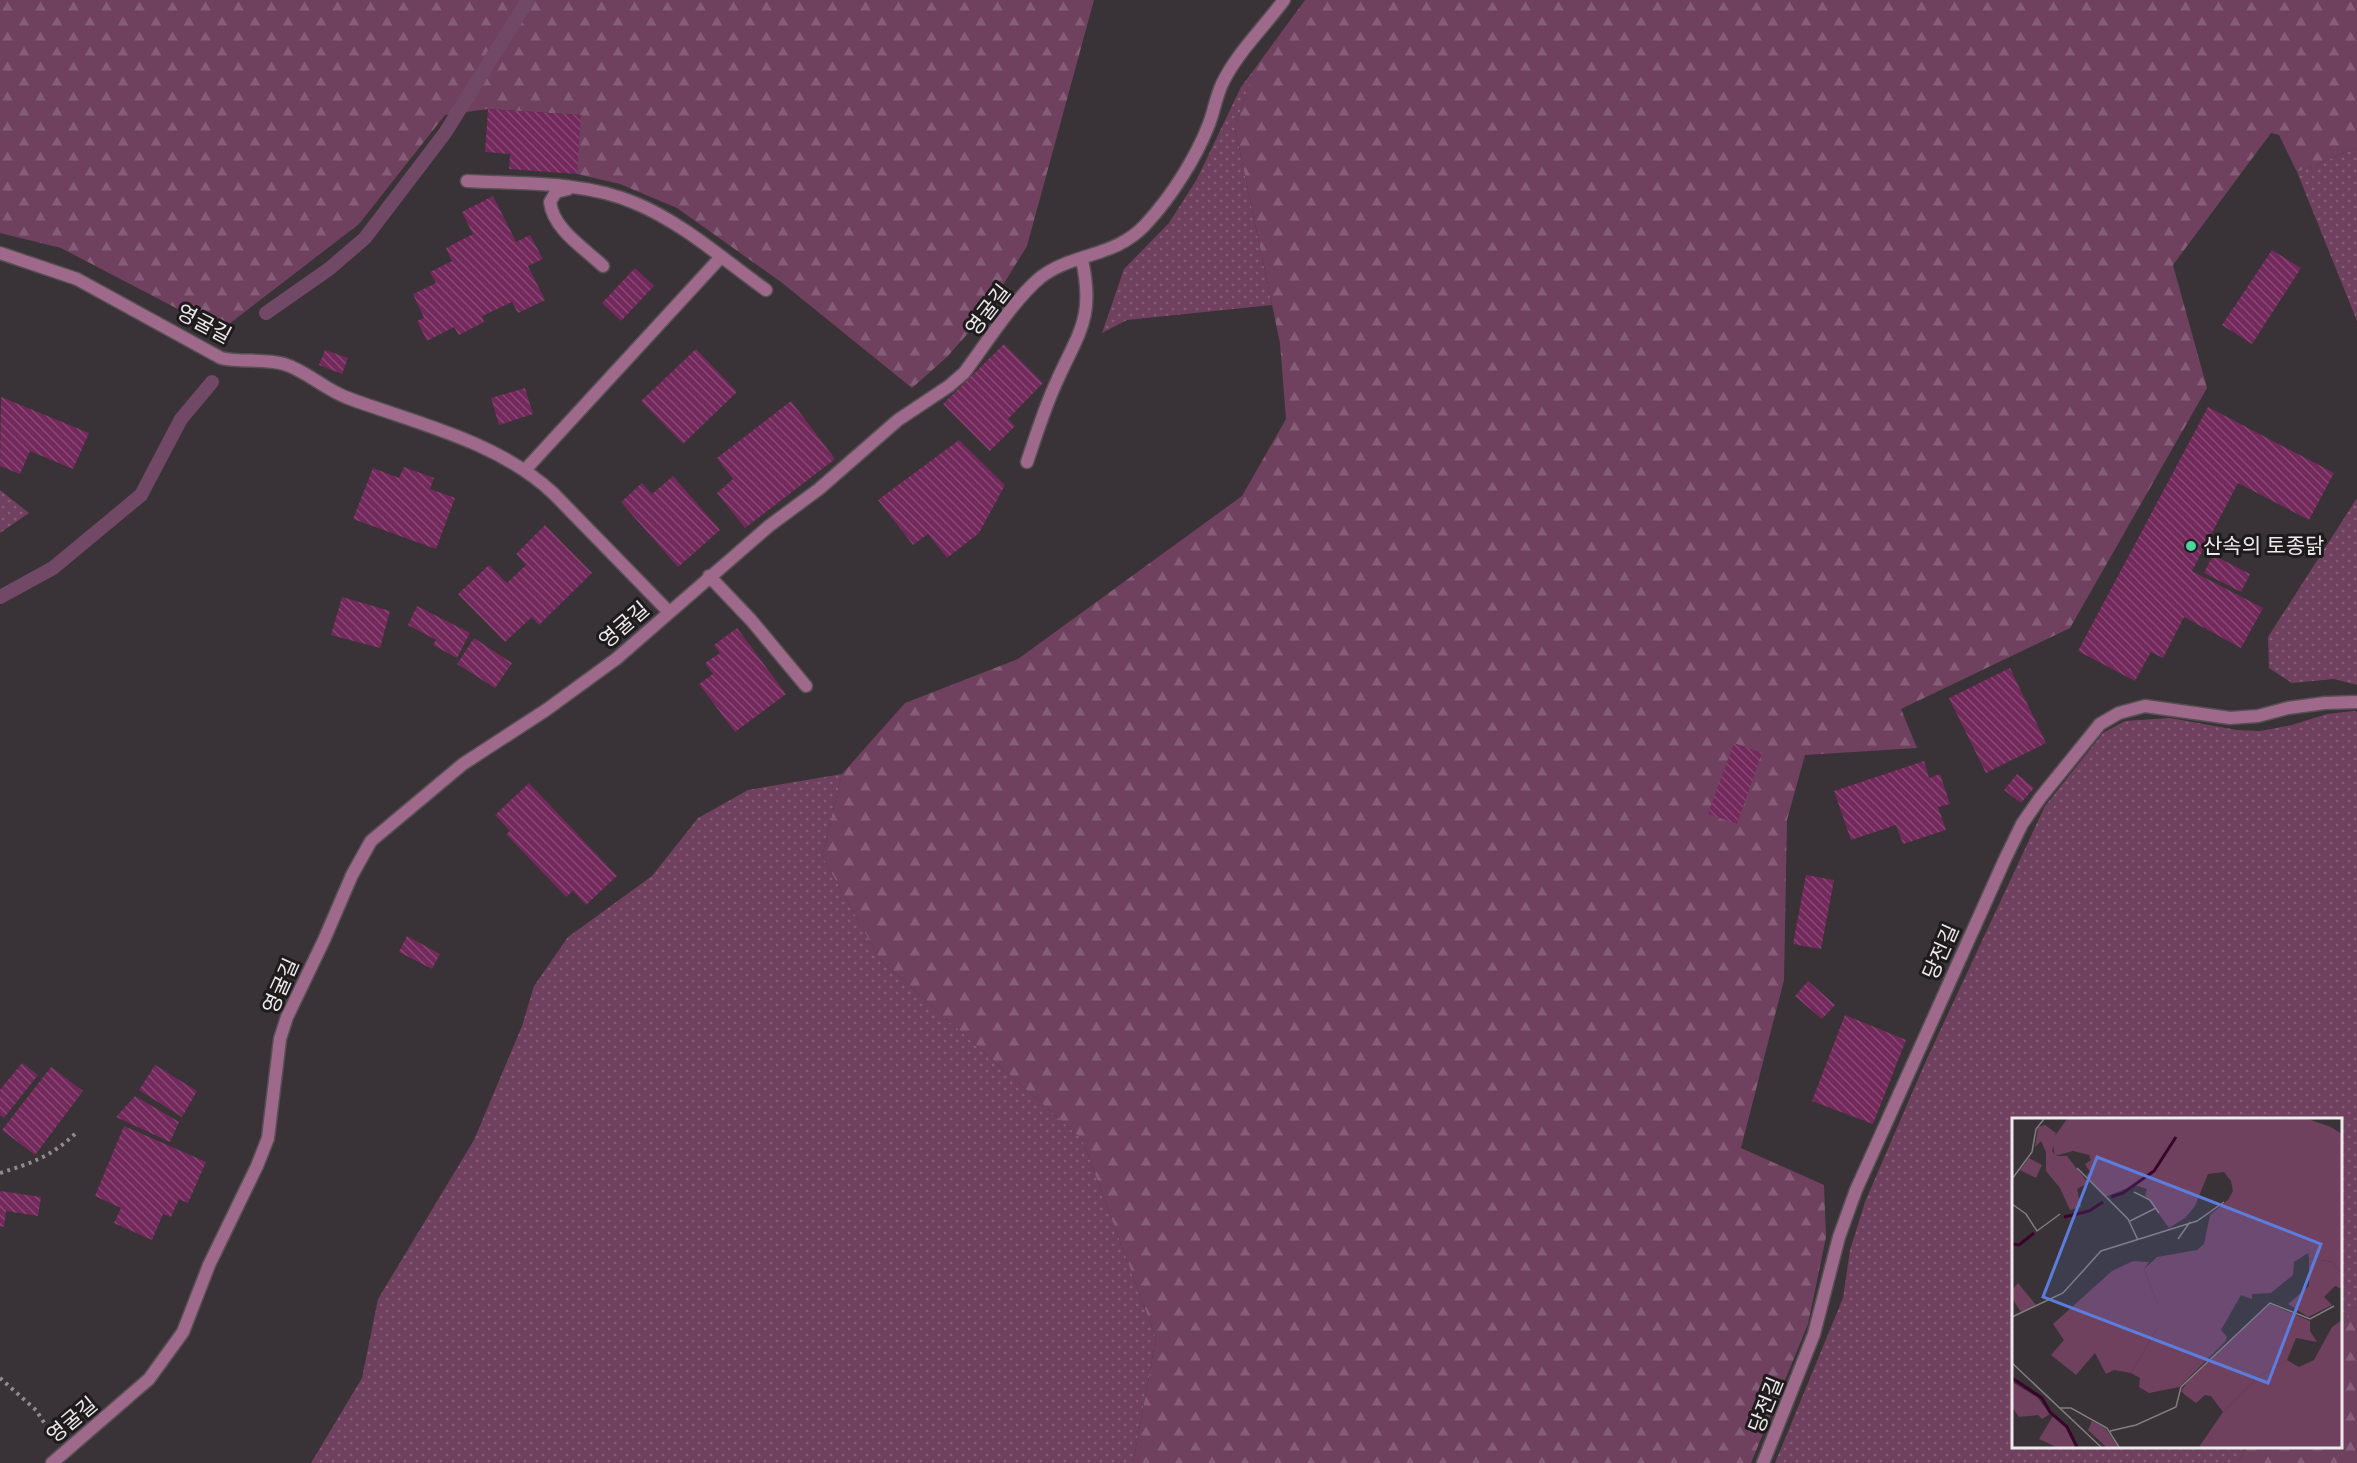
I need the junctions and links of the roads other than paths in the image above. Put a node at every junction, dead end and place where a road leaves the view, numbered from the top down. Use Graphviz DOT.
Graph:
graph roads {
  1 [pos="1284,0"];
  2 [pos="466,181"];
  3 [pos="572,188"];
  4 [pos="0,253"];
  5 [pos="720,257"];
  6 [pos="1082,260"];
  7 [pos="603,266"];
  8 [pos="766,290"];
  9 [pos="1027,462"];
  10 [pos="525,470"];
  11 [pos="710,576"];
  12 [pos="669,612"];
  13 [pos="806,686"];
  14 [pos="2357,702"];
  15 [pos="56,1459"];
  16 [pos="1763,1463"];
  1 -- 6 [label="lane, 영굴길"];
  2 -- 3 [label="lane"];
  3 -- 5 [label="lane"];
  3 -- 7 [label="lane"];
  4 -- 10 [label="lane, 영굴길"];
  5 -- 8 [label="lane"];
  5 -- 10 [label="lane"];
  6 -- 9 [label="lane"];
  6 -- 11 [label="lane, 영굴길"];
  10 -- 12 [label="lane, 영굴길"];
  11 -- 12 [label="lane, 영굴길"];
  11 -- 13 [label="lane"];
  12 -- 15 [label="lane, 영굴길"];
  14 -- 16 [label="lane, 당전길"];
}
